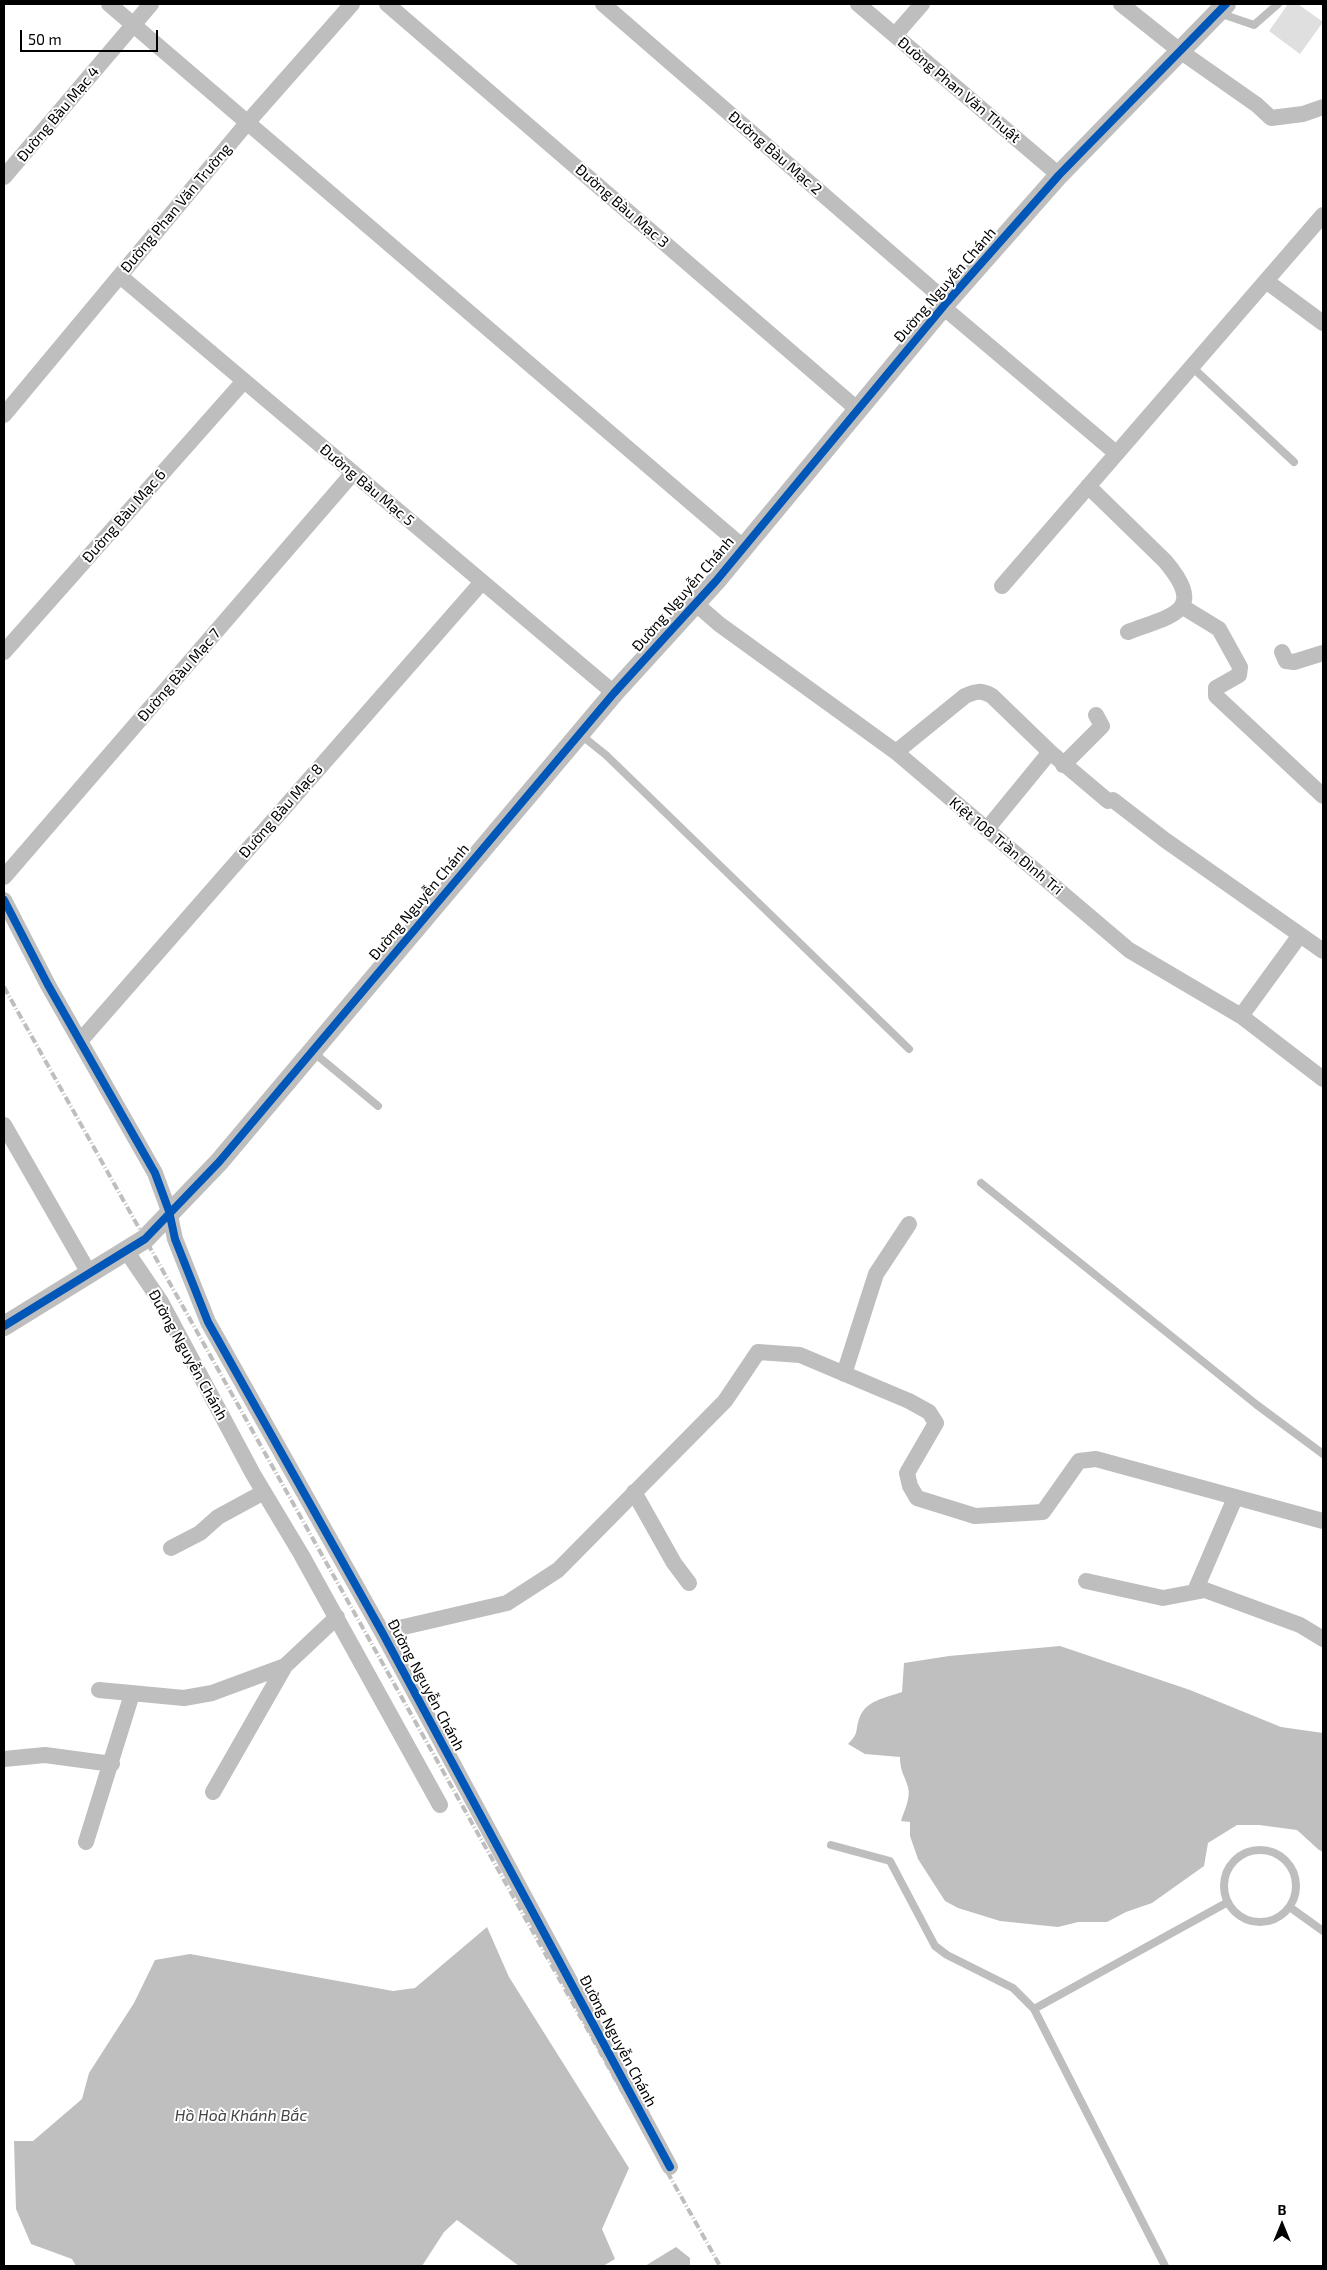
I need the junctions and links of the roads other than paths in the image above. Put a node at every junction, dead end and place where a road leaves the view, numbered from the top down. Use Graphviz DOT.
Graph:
graph roads {
  1 [pos="109,4"];
  2 [pos="151,4"];
  3 [pos="352,4"];
  4 [pos="387,4"];
  5 [pos="603,4"];
  6 [pos="858,4"];
  7 [pos="922,4"];
  8 [pos="1121,4"];
  9 [pos="1278,4"];
  10 [pos="1222,8"];
  11 [pos="133,25"];
  12 [pos="895,35"];
  13 [pos="1180,51"];
  14 [pos="1323,108"];
  15 [pos="247,123"];
  16 [pos="1059,175"];
  17 [pos="4,177"];
  18 [pos="1323,215"];
  19 [pos="120,276"];
  20 [pos="1266,281"];
  21 [pos="945,305"];
  22 [pos="1323,323"];
  23 [pos="1192,366"];
  24 [pos="244,381"];
  25 [pos="857,409"];
  26 [pos="4,415"];
  27 [pos="1116,453"];
  28 [pos="1294,462"];
  29 [pos="353,474"];
  30 [pos="1088,486"];
  31 [pos="743,547"];
  32 [pos="482,582"];
  33 [pos="1002,586"];
  34 [pos="696,604"];
  35 [pos="1183,607"];
  36 [pos="1128,632"];
  37 [pos="4,652"];
  38 [pos="1282,652"];
  39 [pos="1323,653"];
  40 [pos="614,693"];
  41 [pos="1096,715"];
  42 [pos="580,734"];
  43 [pos="896,752"];
  44 [pos="1050,752"];
  45 [pos="1063,765"];
  46 [pos="1323,796"];
  47 [pos="987,829"];
  48 [pos="4,877"];
  49 [pos="4,900"];
  50 [pos="1300,934"];
  51 [pos="1323,951"];
  52 [pos="1241,1016"];
  53 [pos="81,1040"];
  54 [pos="909,1049"];
  55 [pos="311,1051"];
  56 [pos="1323,1079"];
  57 [pos="378,1106"];
  58 [pos="4,1125"];
  59 [pos="981,1183"];
  60 [pos="169,1211"];
  61 [pos="909,1224"];
  62 [pos="127,1252"];
  63 [pos="89,1273"];
  64 [pos="4,1326"];
  65 [pos="844,1374"];
  66 [pos="1323,1454"];
  67 [pos="264,1492"];
  68 [pos="634,1492"];
  69 [pos="1235,1498"];
  70 [pos="1323,1522"];
  71 [pos="171,1548"];
  72 [pos="1086,1581"];
  73 [pos="689,1583"];
  74 [pos="1194,1591"];
  75 [pos="336,1617"];
  76 [pos="382,1632"];
  77 [pos="1323,1639"];
  78 [pos="285,1666"];
  79 [pos="99,1690"];
  80 [pos="132,1694"];
  81 [pos="4,1759"];
  82 [pos="112,1764"];
  83 [pos="213,1792"];
  84 [pos="440,1805"];
  85 [pos="86,1842"];
  86 [pos="831,1846"];
  87 [pos="1228,1902"];
  88 [pos="1291,1908"];
  89 [pos="1323,1931"];
  90 [pos="1034,2010"];
  91 [pos="670,2167"];
  92 [pos="1166,2266"];
  1 -- 11 [label="street"];
  2 -- 11 [label="street, Đường Bàu Mạc 4"];
  3 -- 15 [label="street, Đường Phan Văn Trường"];
  4 -- 25 [label="street, Đường Bàu Mạc 3"];
  5 -- 21 [label="street, Đường Bàu Mạc 2"];
  6 -- 12 [label="street, Đường Phan Văn Thuật"];
  7 -- 12 [label="street"];
  8 -- 13 [label="street"];
  9 -- 10 [label="lane"];
  10 -- 13 [label="street, Đường Nguyễn Chánh"];
  11 -- 15 [label="street"];
  11 -- 17 [label="street, Đường Bàu Mạc 4"];
  12 -- 16 [label="street, Đường Phan Văn Thuật"];
  13 -- 14 [label="street"];
  13 -- 16 [label="street, Đường Nguyễn Chánh"];
  15 -- 19 [label="street, Đường Phan Văn Trường"];
  15 -- 31 [label="street"];
  16 -- 21 [label="street, Đường Nguyễn Chánh"];
  18 -- 20 [label="street"];
  19 -- 24 [label="street, Đường Bàu Mạc 5"];
  19 -- 26 [label="street, Đường Phan Văn Trường"];
  20 -- 22 [label="street"];
  20 -- 23 [label="street"];
  21 -- 25 [label="street, Đường Nguyễn Chánh"];
  21 -- 27 [label="street, Đường Nguyễn Chánh"];
  23 -- 27 [label="street"];
  23 -- 28 [label="lane"];
  24 -- 29 [label="street, Đường Bàu Mạc 5"];
  24 -- 37 [label="street, Đường Bàu Mạc 6"];
  25 -- 31 [label="street, Đường Nguyễn Chánh"];
  27 -- 30 [label="street"];
  29 -- 32 [label="street, Đường Bàu Mạc 5"];
  29 -- 48 [label="street, Đường Bàu Mạc 7"];
  30 -- 33 [label="street"];
  30 -- 35 [label="street"];
  31 -- 34 [label="street, Đường Nguyễn Chánh"];
  32 -- 40 [label="street, Đường Bàu Mạc 5"];
  32 -- 53 [label="street, Đường Bàu Mạc 8"];
  34 -- 40 [label="street, Đường Nguyễn Chánh"];
  34 -- 43 [label="street, Kiệt 108 Trần Đình Tri"];
  35 -- 36 [label="street"];
  35 -- 46 [label="street"];
  38 -- 39 [label="street"];
  40 -- 42 [label="street, Đường Nguyễn Chánh"];
  41 -- 45 [label="street"];
  42 -- 54 [label="lane"];
  42 -- 55 [label="street, Đường Nguyễn Chánh"];
  43 -- 44 [label="street"];
  43 -- 47 [label="street, Kiệt 108 Trần Đình Tri"];
  44 -- 45 [label="street"];
  44 -- 47 [label="street"];
  45 -- 50 [label="street"];
  47 -- 52 [label="street, Kiệt 108 Trần Đình Tri"];
  49 -- 53 [label="street"];
  50 -- 51 [label="street"];
  50 -- 52 [label="street"];
  52 -- 56 [label="street, Kiệt 108 Trần Đình Tri"];
  53 -- 60 [label="street"];
  55 -- 57 [label="lane"];
  55 -- 60 [label="street, Đường Nguyễn Chánh"];
  58 -- 63 [label="street"];
  59 -- 66 [label="lane"];
  60 -- 62 [label="street, Đường Nguyễn Chánh"];
  60 -- 76 [label="street, Đường Nguyễn Chánh"];
  61 -- 65 [label="street"];
  62 -- 63 [label="street, Đường Nguyễn Chánh"];
  62 -- 67 [label="street, Đường Nguyễn Chánh"];
  63 -- 64 [label="street, Đường Nguyễn Chánh"];
  65 -- 68 [label="street, Đường Nguyễn Chánh"];
  65 -- 69 [label="street, Đường Nguyễn Chánh"];
  67 -- 71 [label="street"];
  67 -- 75 [label="street, Đường Nguyễn Chánh"];
  68 -- 73 [label="street"];
  68 -- 76 [label="street, Đường Nguyễn Chánh"];
  69 -- 70 [label="street, Đường Nguyễn Chánh"];
  69 -- 74 [label="street"];
  72 -- 74 [label="street"];
  74 -- 77 [label="street"];
  75 -- 78 [label="street"];
  75 -- 84 [label="street, Đường Nguyễn Chánh"];
  76 -- 91 [label="street, Đường Nguyễn Chánh"];
  78 -- 80 [label="street"];
  78 -- 83 [label="street"];
  79 -- 80 [label="street"];
  80 -- 82 [label="street"];
  81 -- 82 [label="street"];
  82 -- 85 [label="street"];
  86 -- 90 [label="lane"];
  87 -- 88 [label="lane"];
  87 -- 88 [label="lane"];
  87 -- 90 [label="lane"];
  88 -- 89 [label="lane"];
  90 -- 92 [label="lane"];
}
